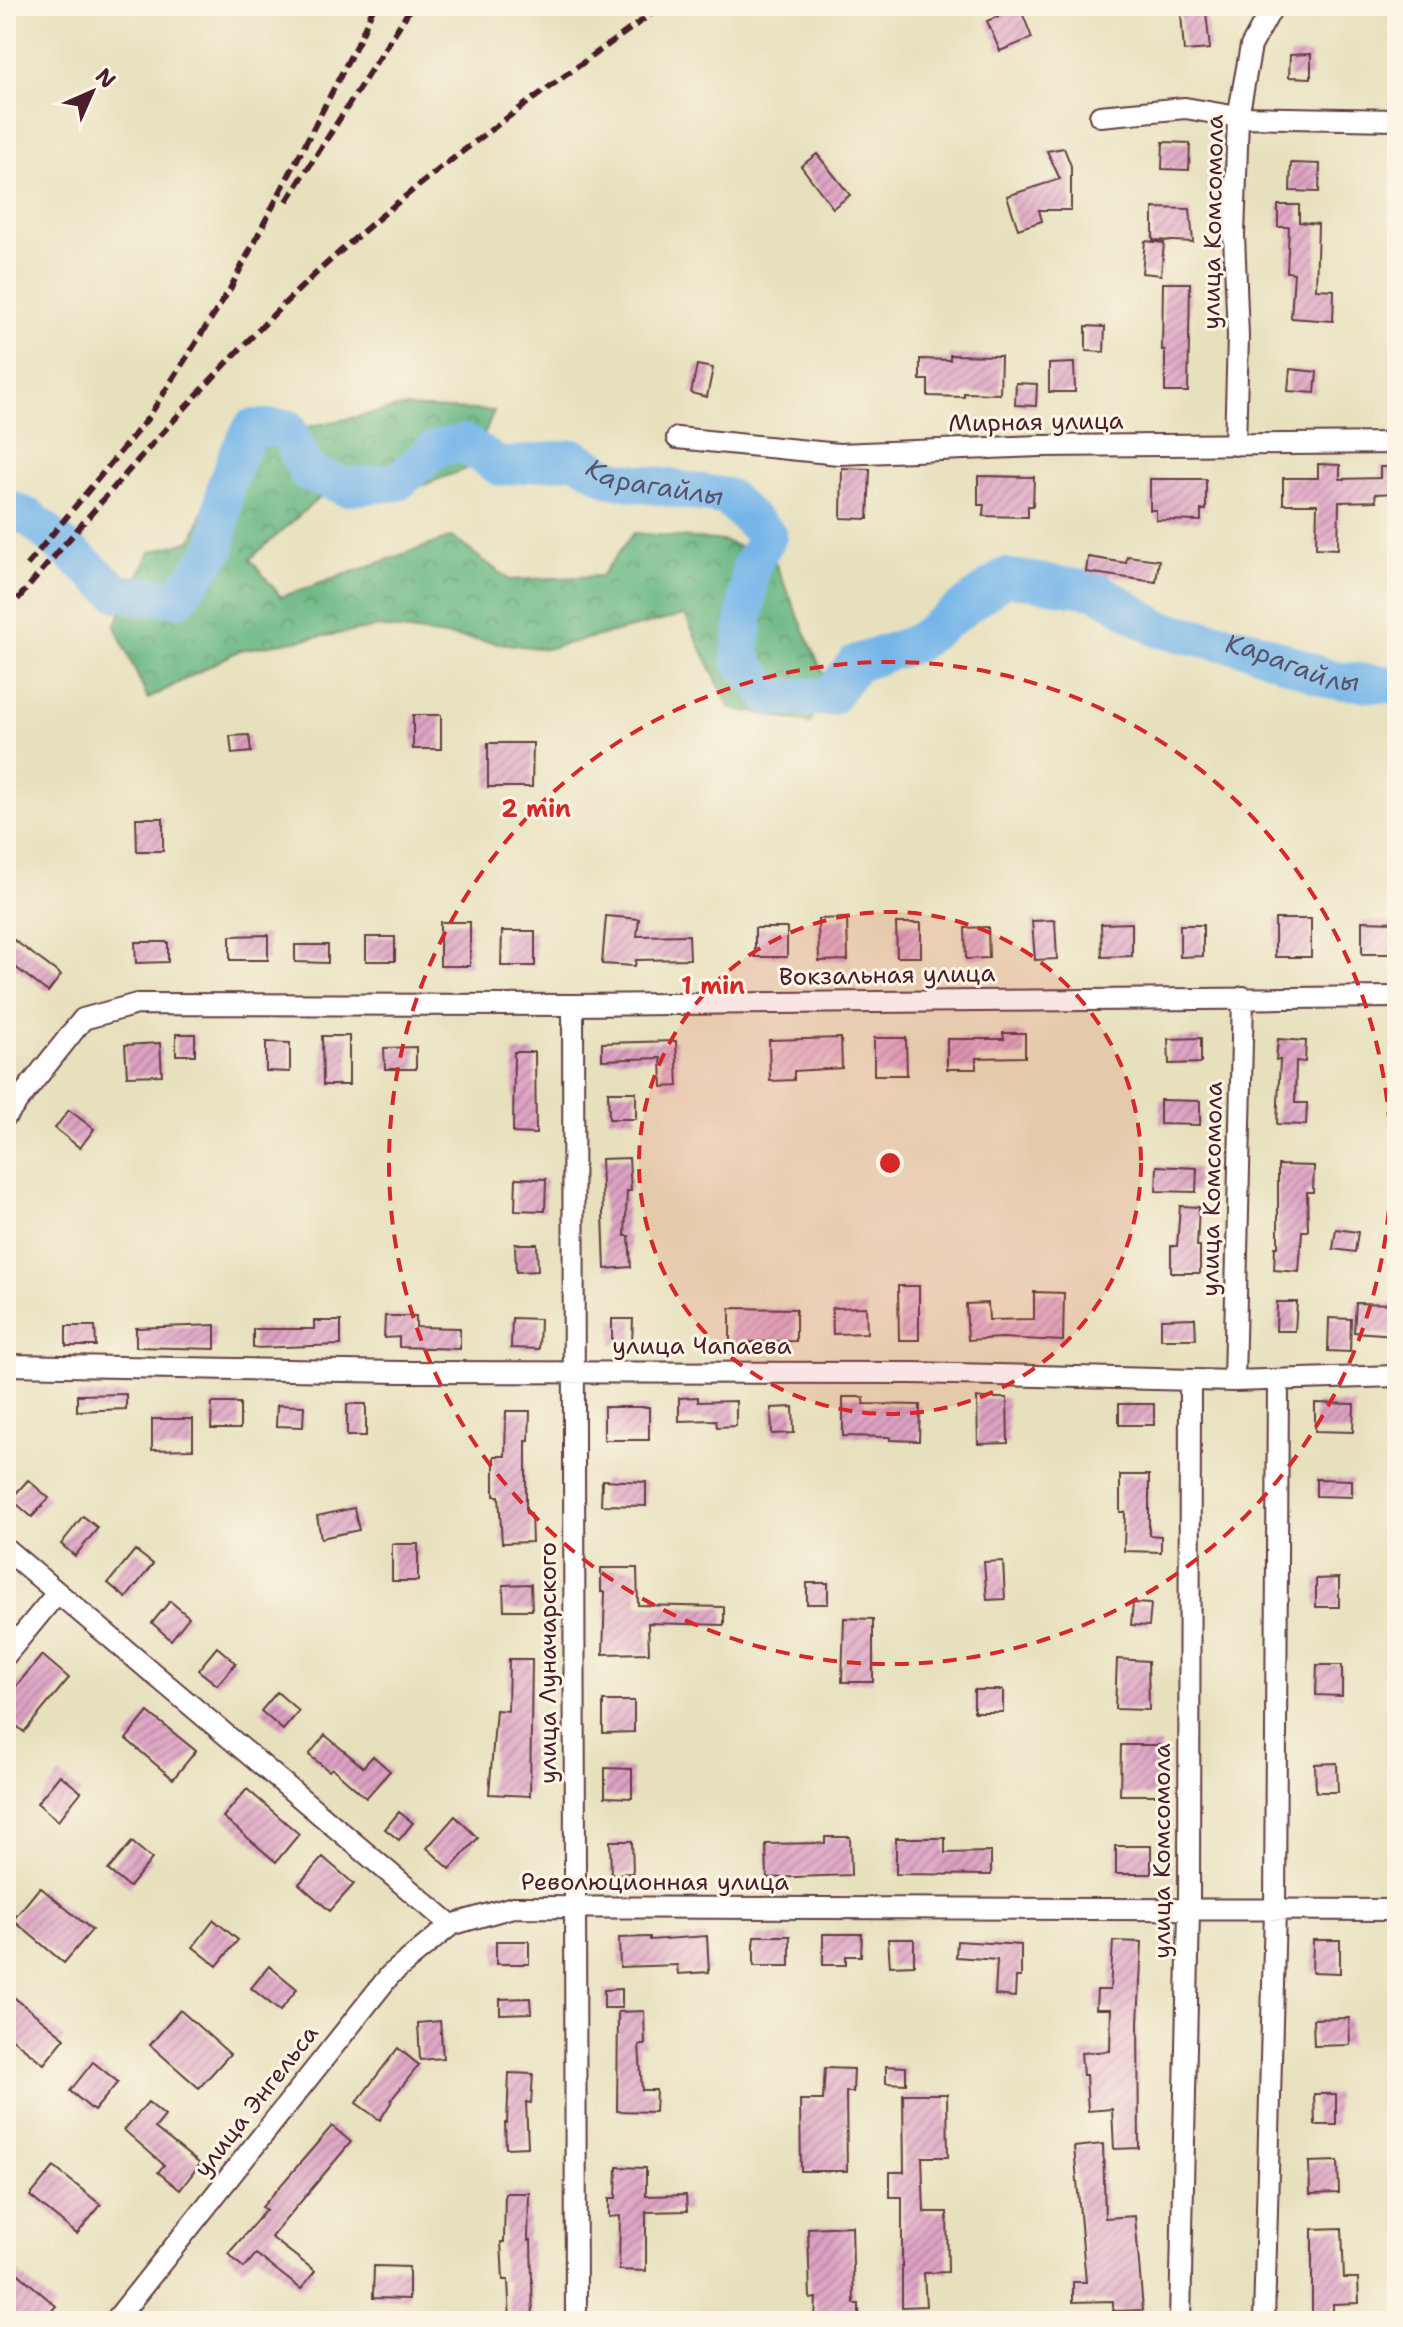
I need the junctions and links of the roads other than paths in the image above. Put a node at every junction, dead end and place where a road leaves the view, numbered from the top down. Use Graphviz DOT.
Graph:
graph roads {
  1 [pos="1273,6"];
  2 [pos="1100,116"];
  3 [pos="1238,117"];
  4 [pos="1397,120"];
  5 [pos="677,438"];
  6 [pos="1397,443"];
  7 [pos="1235,445"];
  8 [pos="1243,997"];
  9 [pos="1397,997"];
  10 [pos="573,1005"];
  11 [pos="6,1116"];
  12 [pos="6,1365"];
  13 [pos="576,1372"];
  14 [pos="1397,1376"];
  15 [pos="1190,1381"];
  16 [pos="1234,1381"];
  17 [pos="1278,1381"];
  18 [pos="6,1549"];
  19 [pos="57,1593"];
  20 [pos="6,1655"];
  21 [pos="573,1907"];
  22 [pos="1275,1910"];
  23 [pos="1397,1910"];
  24 [pos="1189,1911"];
  25 [pos="451,1925"];
  26 [pos="115,2321"];
  27 [pos="576,2321"];
  28 [pos="1180,2321"];
  29 [pos="1264,2321"];
  1 -- 3 [label="street, улица Комсомола"];
  2 -- 3 [label="street"];
  3 -- 4 [label="street"];
  3 -- 7 [label="street, улица Комсомола"];
  5 -- 7 [label="street, Мирная улица"];
  6 -- 7 [label="street, Мирная улица"];
  8 -- 9 [label="street, Вокзальная улица"];
  8 -- 10 [label="street, Вокзальная улица"];
  8 -- 16 [label="street, улица Комсомола"];
  10 -- 11 [label="street, Вокзальная улица"];
  10 -- 13 [label="street, улица Луначарского"];
  12 -- 13 [label="street, улица Чапаева"];
  13 -- 15 [label="street, улица Чапаева"];
  13 -- 21 [label="street, улица Луначарского"];
  14 -- 17 [label="street, улица Чапаева"];
  15 -- 16 [label="street, улица Чапаева"];
  15 -- 24 [label="street, улица Комсомола"];
  16 -- 17 [label="street, улица Чапаева"];
  17 -- 22 [label="street"];
  18 -- 19 [label="street"];
  19 -- 20 [label="street"];
  19 -- 25 [label="street"];
  21 -- 24 [label="street, Революционная улица"];
  21 -- 25 [label="street, Революционная улица"];
  21 -- 27 [label="street, улица Луначарского"];
  22 -- 23 [label="street, Революционная улица"];
  22 -- 24 [label="street, Революционная улица"];
  22 -- 29 [label="street"];
  24 -- 28 [label="street, улица Комсомола"];
  25 -- 26 [label="street, улица Энгельса"];
}
